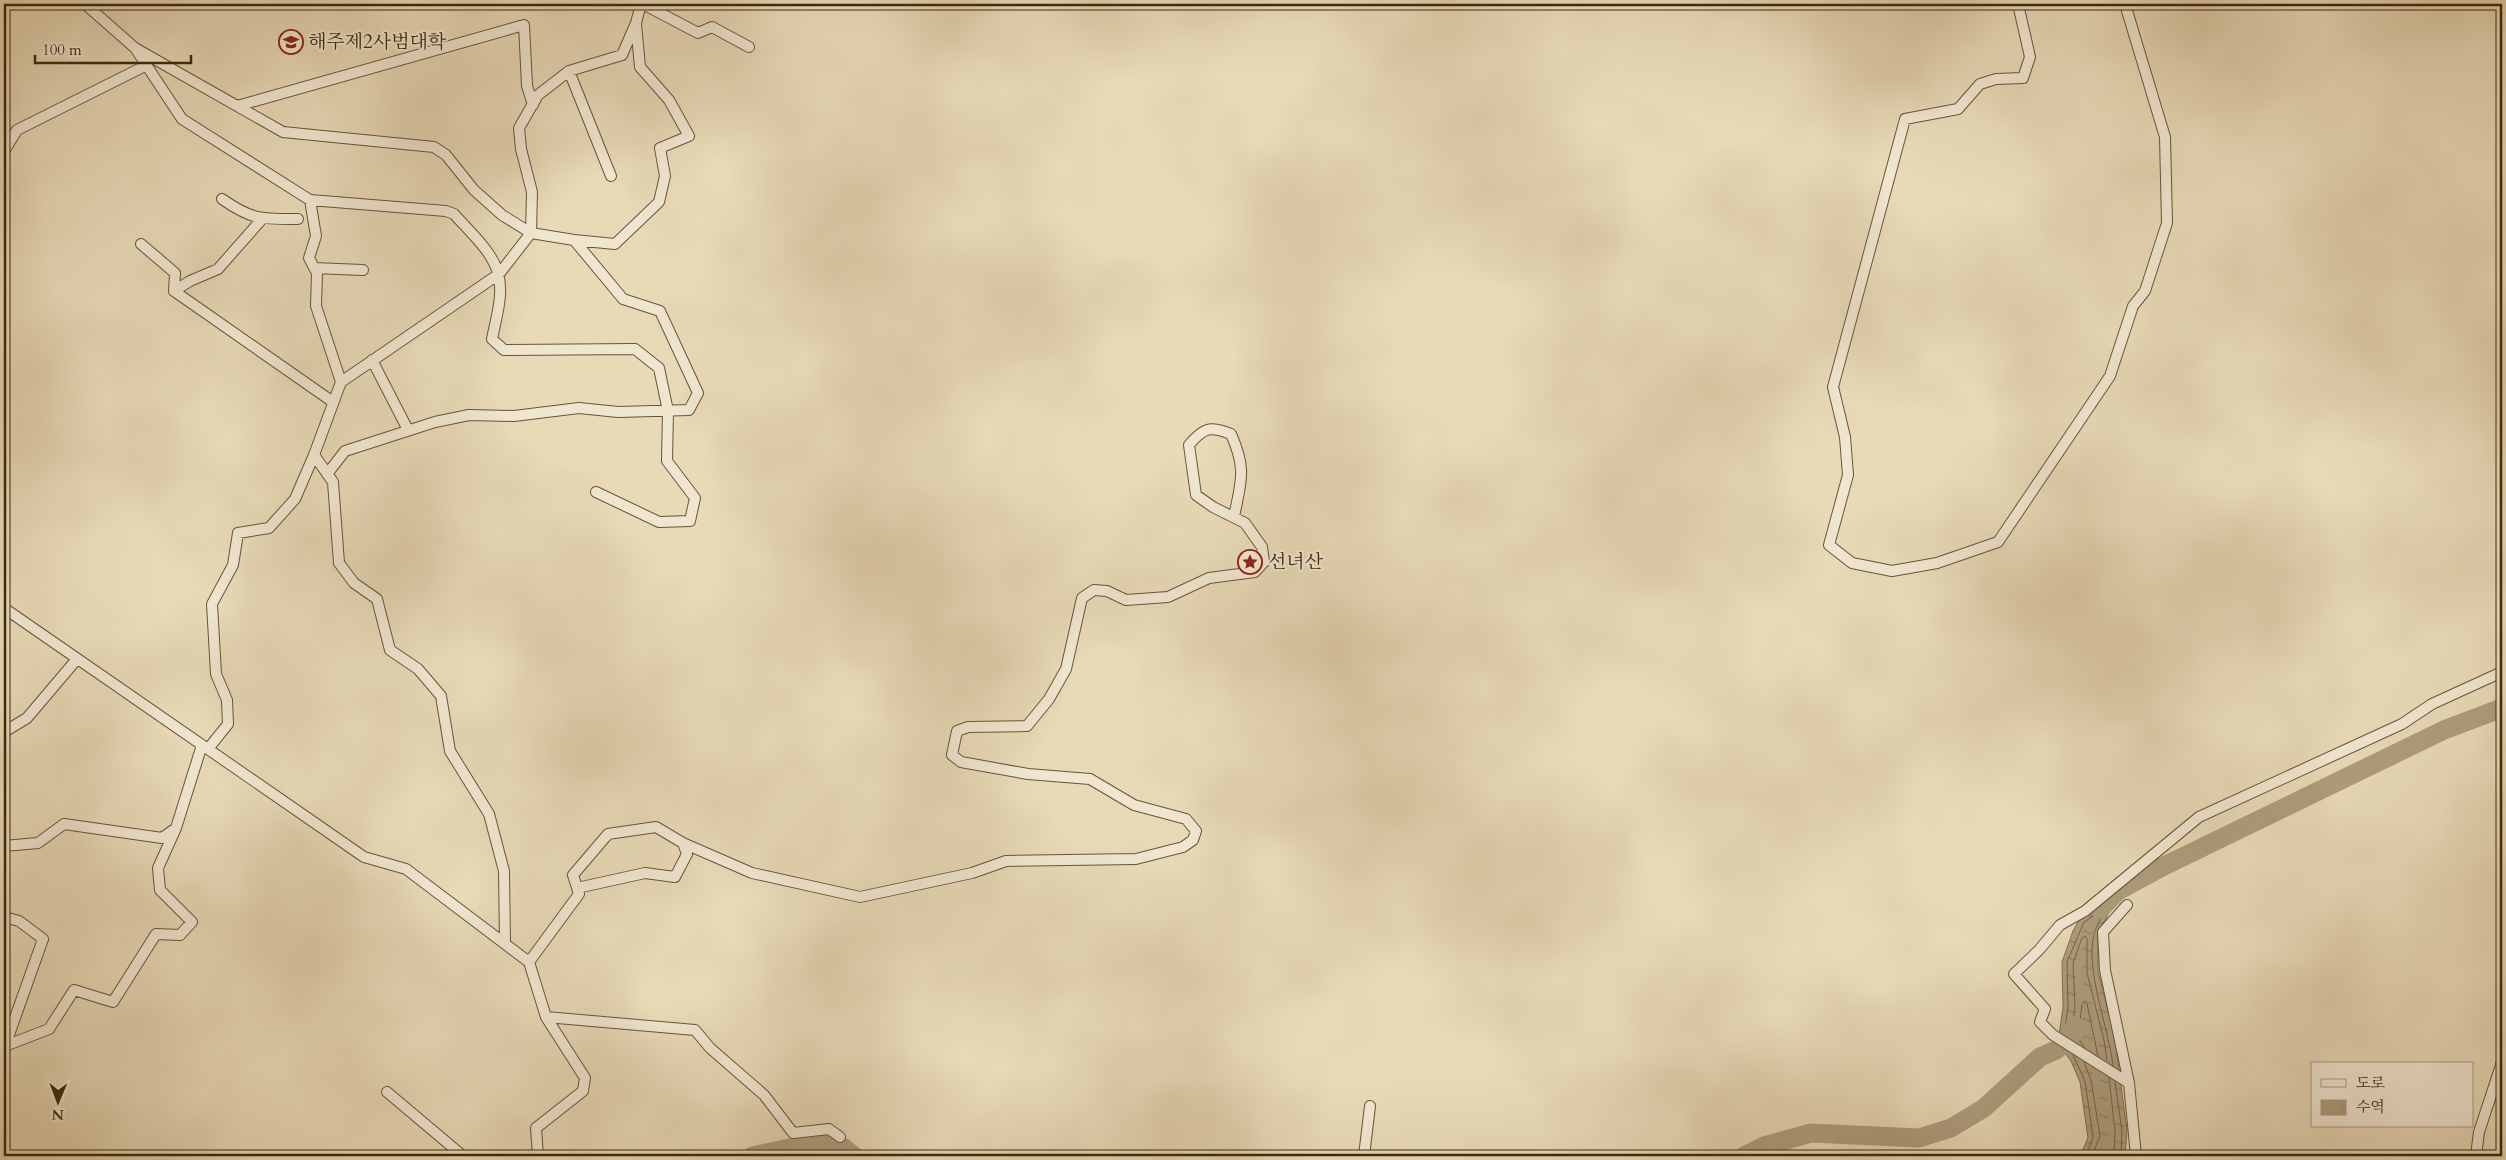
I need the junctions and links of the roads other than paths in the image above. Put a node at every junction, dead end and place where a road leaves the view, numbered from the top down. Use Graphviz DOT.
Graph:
graph roads {
  1 [pos="85,4"];
  2 [pos="642,4"];
  3 [pos="2018,4"];
  4 [pos="2125,4"];
  5 [pos="636,23"];
  6 [pos="750,47"];
  7 [pos="135,48"];
  8 [pos="147,65"];
  9 [pos="570,71"];
  10 [pos="533,105"];
  11 [pos="237,106"];
  12 [pos="4,151"];
  13 [pos="611,176"];
  14 [pos="222,198"];
  15 [pos="310,200"];
  16 [pos="262,219"];
  17 [pos="298,219"];
  18 [pos="531,233"];
  19 [pos="574,240"];
  20 [pos="141,244"];
  21 [pos="314,268"];
  22 [pos="363,270"];
  23 [pos="499,274"];
  24 [pos="174,291"];
  25 [pos="372,360"];
  26 [pos="341,382"];
  27 [pos="334,402"];
  28 [pos="668,411"];
  29 [pos="408,430"];
  30 [pos="314,455"];
  31 [pos="327,474"];
  32 [pos="596,492"];
  33 [pos="1234,517"];
  34 [pos="4,608"];
  35 [pos="77,659"];
  36 [pos="2502,672"];
  37 [pos="4,732"];
  38 [pos="205,747"];
  39 [pos="176,828"];
  40 [pos="683,843"];
  41 [pos="4,846"];
  42 [pos="577,888"];
  43 [pos="2127,905"];
  44 [pos="4,917"];
  45 [pos="505,944"];
  46 [pos="529,962"];
  47 [pos="546,1017"];
  48 [pos="5,1047"];
  49 [pos="2502,1062"];
  50 [pos="2126,1080"];
  51 [pos="387,1092"];
  52 [pos="1370,1106"];
  53 [pos="840,1137"];
  54 [pos="463,1156"];
  55 [pos="538,1156"];
  56 [pos="1364,1156"];
  57 [pos="2136,1156"];
  58 [pos="2476,1156"];
  1 -- 7 [label="street"];
  2 -- 5 [label="street"];
  2 -- 6 [label="street"];
  3 -- 4 [label="street"];
  5 -- 9 [label="street"];
  5 -- 19 [label="street"];
  7 -- 8 [label="street"];
  7 -- 11 [label="street"];
  8 -- 12 [label="street"];
  8 -- 15 [label="street"];
  9 -- 10 [label="street"];
  9 -- 13 [label="street"];
  10 -- 11 [label="street"];
  10 -- 18 [label="street"];
  11 -- 18 [label="street"];
  14 -- 16 [label="street"];
  15 -- 21 [label="street"];
  15 -- 23 [label="street"];
  16 -- 17 [label="street"];
  16 -- 24 [label="street"];
  18 -- 19 [label="street"];
  18 -- 23 [label="street"];
  19 -- 28 [label="street"];
  20 -- 24 [label="street"];
  21 -- 22 [label="street"];
  21 -- 26 [label="street"];
  23 -- 25 [label="street"];
  23 -- 28 [label="street"];
  24 -- 27 [label="street"];
  25 -- 26 [label="street"];
  25 -- 29 [label="street"];
  26 -- 27 [label="street"];
  27 -- 30 [label="street"];
  28 -- 29 [label="street"];
  28 -- 32 [label="street"];
  29 -- 31 [label="street"];
  30 -- 31 [label="street"];
  30 -- 38 [label="street"];
  31 -- 45 [label="street"];
  33 -- 33 [label="street"];
  33 -- 40 [label="street"];
  34 -- 35 [label="street"];
  35 -- 37 [label="street"];
  35 -- 38 [label="street"];
  36 -- 50 [label="street"];
  38 -- 39 [label="street"];
  38 -- 45 [label="street"];
  39 -- 41 [label="street"];
  39 -- 48 [label="street"];
  40 -- 42 [label="street"];
  40 -- 42 [label="street"];
  42 -- 46 [label="street"];
  43 -- 50 [label="street"];
  44 -- 48 [label="street"];
  45 -- 46 [label="street"];
  46 -- 47 [label="street"];
  47 -- 53 [label="street"];
  47 -- 55 [label="street"];
  49 -- 58 [label="street"];
  50 -- 57 [label="street"];
  51 -- 54 [label="street"];
  52 -- 56 [label="street"];
}
